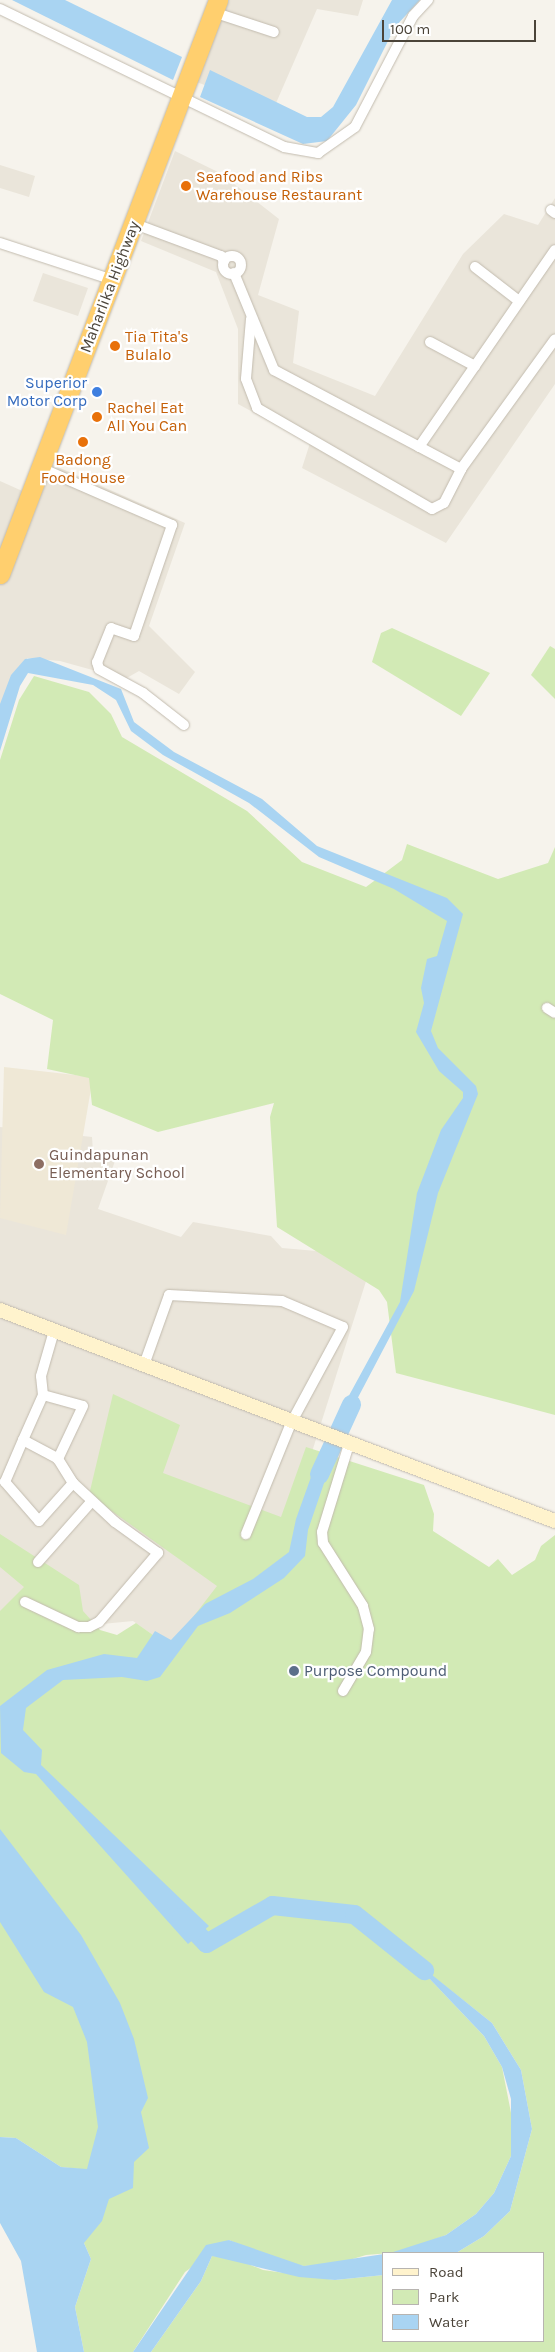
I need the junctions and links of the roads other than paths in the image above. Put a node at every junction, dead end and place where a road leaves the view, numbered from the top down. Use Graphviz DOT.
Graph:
graph roads {
  1 [pos="428,0"];
  2 [pos="216,6"];
  3 [pos="1,8"];
  4 [pos="274,32"];
  5 [pos="181,98"];
  6 [pos="135,224"];
  7 [pos="0,242"];
  8 [pos="555,250"];
  9 [pos="224,261"];
  10 [pos="475,267"];
  11 [pos="234,273"];
  12 [pos="113,280"];
  13 [pos="519,301"];
  14 [pos="251,314"];
  15 [pos="555,339"];
  16 [pos="430,342"];
  17 [pos="475,366"];
  18 [pos="419,447"];
  19 [pos="41,468"];
  20 [pos="461,469"];
  21 [pos="0,574"];
  22 [pos="184,725"];
  23 [pos="0,1310"];
  24 [pos="54,1331"];
  25 [pos="144,1365"];
  26 [pos="43,1395"];
  27 [pos="291,1423"];
  28 [pos="23,1440"];
  29 [pos="346,1443"];
  30 [pos="58,1459"];
  31 [pos="73,1483"];
  32 [pos="92,1501"];
  33 [pos="555,1521"];
  34 [pos="246,1534"];
  35 [pos="38,1562"];
  36 [pos="25,1602"];
  37 [pos="343,1691"];
  1 -- 5 [label="street"];
  2 -- 4 [label="street"];
  2 -- 5 [label="highway, Maharlika Highway"];
  3 -- 5 [label="street"];
  5 -- 6 [label="highway, Maharlika Highway"];
  6 -- 9 [label="street"];
  6 -- 12 [label="highway, Maharlika Highway"];
  7 -- 12 [label="street"];
  8 -- 13 [label="street"];
  9 -- 11 [label="street"];
  9 -- 11 [label="street"];
  10 -- 13 [label="street"];
  11 -- 14 [label="street"];
  12 -- 19 [label="highway, Maharlika Highway"];
  13 -- 17 [label="street"];
  14 -- 18 [label="street"];
  14 -- 20 [label="street"];
  15 -- 20 [label="street"];
  16 -- 17 [label="street"];
  17 -- 18 [label="street"];
  18 -- 20 [label="street"];
  19 -- 21 [label="highway, Maharlika Highway"];
  19 -- 22 [label="street"];
  23 -- 24 [label="main road"];
  24 -- 25 [label="main road"];
  24 -- 26 [label="street"];
  25 -- 27 [label="main road"];
  25 -- 27 [label="street"];
  26 -- 28 [label="street"];
  26 -- 30 [label="street"];
  27 -- 29 [label="main road"];
  27 -- 34 [label="street"];
  28 -- 30 [label="street"];
  28 -- 31 [label="street"];
  29 -- 33 [label="main road"];
  29 -- 37 [label="street"];
  30 -- 31 [label="street"];
  31 -- 32 [label="street"];
  32 -- 35 [label="street"];
  32 -- 36 [label="street"];
}
